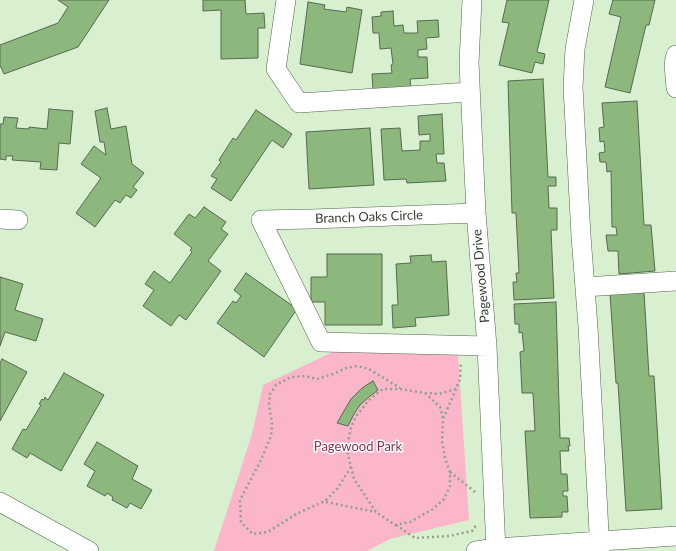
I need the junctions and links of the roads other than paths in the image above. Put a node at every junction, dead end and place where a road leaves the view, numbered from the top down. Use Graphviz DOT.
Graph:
graph roads {
  1 [pos="286,0"];
  2 [pos="472,0"];
  3 [pos="584,0"];
  4 [pos="676,55"];
  5 [pos="676,79"];
  6 [pos="676,88"];
  7 [pos="470,92"];
  8 [pos="476,213"];
  9 [pos="676,281"];
  10 [pos="585,287"];
  11 [pos="487,346"];
  12 [pos="0,502"];
  13 [pos="676,536"];
  14 [pos="599,546"];
  15 [pos="496,550"];
  16 [pos="89,551"];
  17 [pos="476,551"];
  1 -- 7 [label="street"];
  2 -- 7 [label="street, Pagewood Drive"];
  3 -- 10 [label="street"];
  4 -- 5 [label="street"];
  5 -- 6 [label="street"];
  7 -- 8 [label="street, Pagewood Drive"];
  8 -- 11 [label="street, Pagewood Drive"];
  8 -- 11 [label="street, Branch Oaks Circle"];
  9 -- 10 [label="street"];
  10 -- 14 [label="street"];
  11 -- 15 [label="street, Pagewood Drive"];
  12 -- 16 [label="street"];
  13 -- 14 [label="street"];
  14 -- 15 [label="street"];
  15 -- 17 [label="street"];
}
